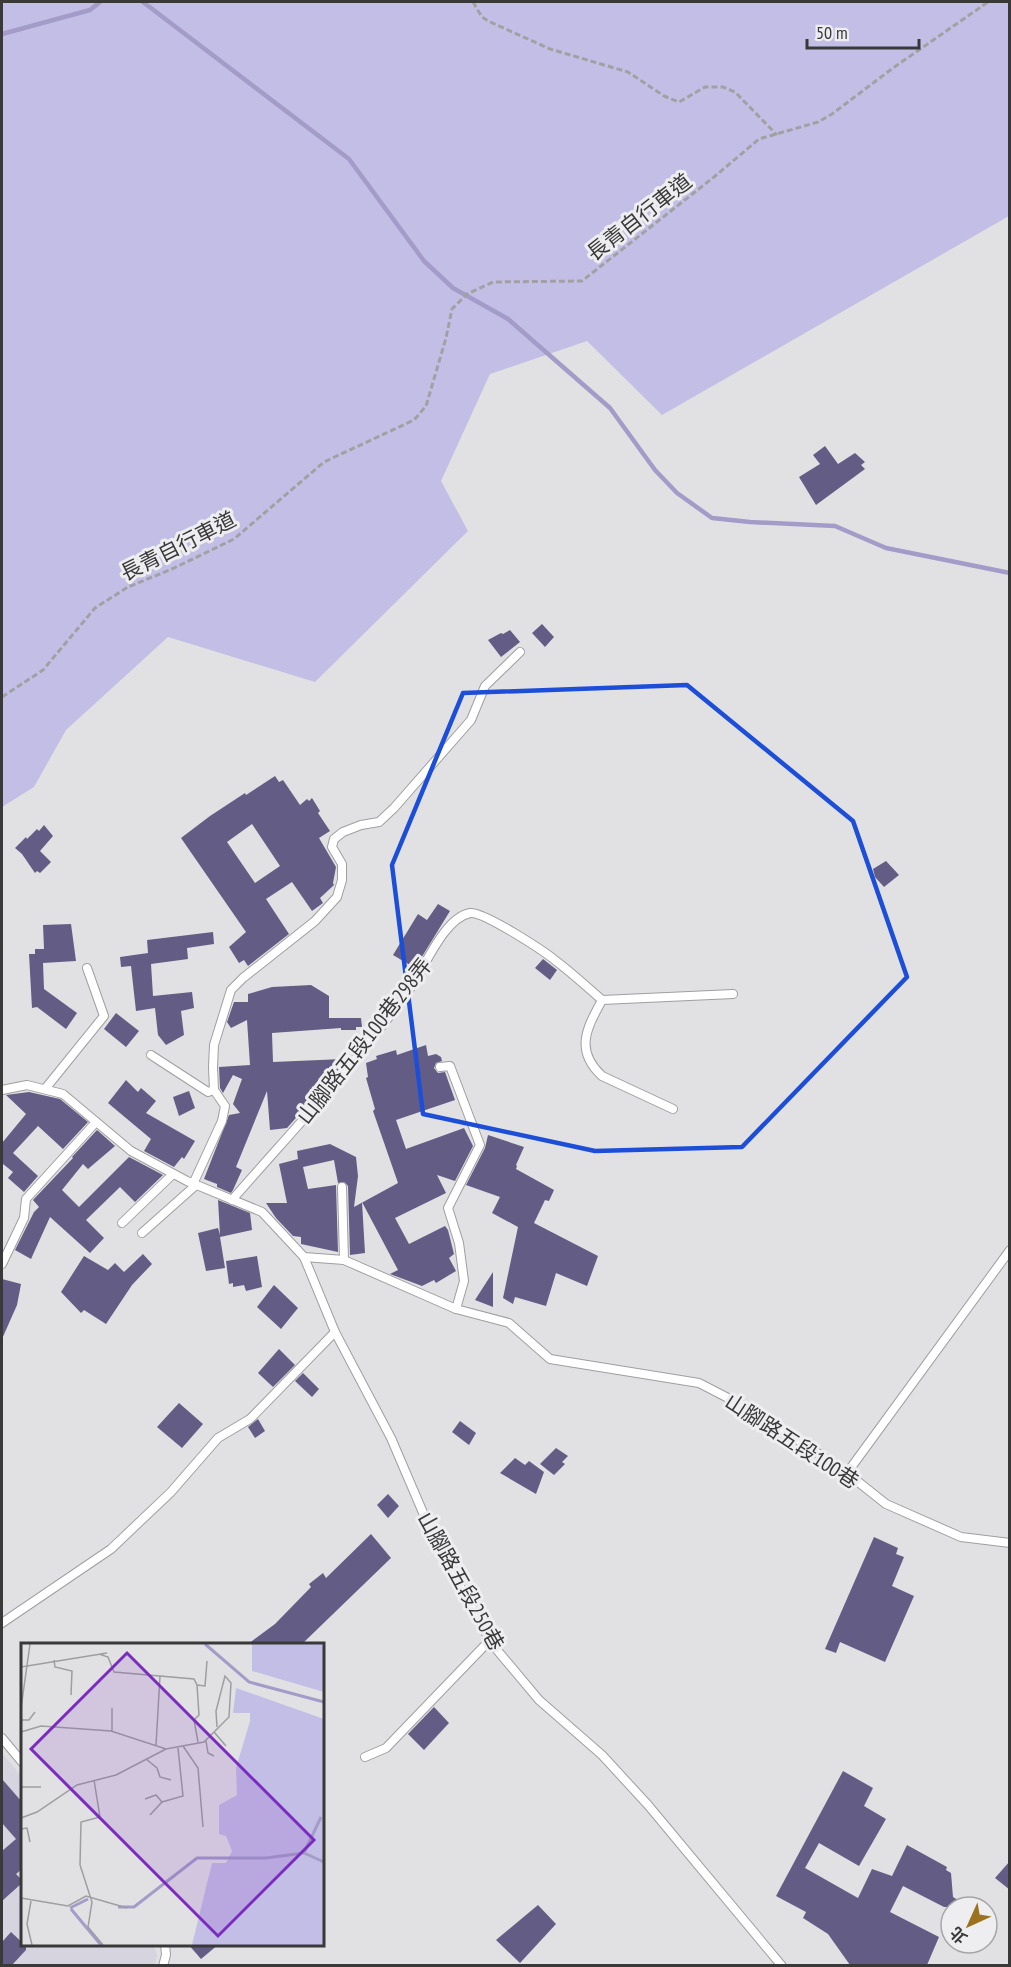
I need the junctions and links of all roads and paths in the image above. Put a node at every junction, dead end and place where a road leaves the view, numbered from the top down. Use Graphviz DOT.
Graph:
graph roads {
  1 [pos="473,2"];
  2 [pos="988,2"];
  3 [pos="777,135"];
  4 [pos="520,652"];
  5 [pos="2,697"];
  6 [pos="87,968"];
  7 [pos="733,994"];
  8 [pos="602,1000"];
  9 [pos="151,1055"];
  10 [pos="440,1067"];
  11 [pos="45,1089"];
  12 [pos="2,1090"];
  13 [pos="214,1090"];
  14 [pos="673,1109"];
  15 [pos="96,1122"];
  16 [pos="174,1174"];
  17 [pos="194,1184"];
  18 [pos="342,1187"];
  19 [pos="232,1200"];
  20 [pos="122,1223"];
  21 [pos="142,1233"];
  22 [pos="1010,1250"];
  23 [pos="304,1257"];
  24 [pos="344,1260"];
  25 [pos="2,1264"];
  26 [pos="456,1309"];
  27 [pos="335,1332"];
  28 [pos="847,1473"];
  29 [pos="1010,1543"];
  30 [pos="2,1623"];
  31 [pos="490,1640"];
  32 [pos="2,1738"];
  33 [pos="365,1757"];
  34 [pos="21,1761"];
  35 [pos="165,1946"];
  36 [pos="163,1965"];
  37 [pos="782,1965"];
  1 -- 3 [label="path"];
  2 -- 3 [label="path, 長青自行車道"];
  3 -- 5 [label="path, 長青自行車道"];
  4 -- 13 [label="lane"];
  6 -- 11 [label="lane"];
  7 -- 8 [label="lane"];
  8 -- 14 [label="lane"];
  8 -- 19 [label="lane, 山腳路五段100巷298弄"];
  9 -- 13 [label="lane"];
  10 -- 26 [label="lane"];
  11 -- 12 [label="lane"];
  11 -- 15 [label="lane"];
  13 -- 17 [label="lane"];
  15 -- 16 [label="lane"];
  15 -- 25 [label="lane"];
  16 -- 17 [label="lane"];
  16 -- 20 [label="lane"];
  17 -- 19 [label="lane"];
  17 -- 21 [label="lane"];
  18 -- 24 [label="lane"];
  19 -- 23 [label="lane"];
  22 -- 28 [label="lane"];
  23 -- 24 [label="lane, 山腳路五段100巷"];
  23 -- 27 [label="lane, 山腳路五段250巷"];
  24 -- 26 [label="lane, 山腳路五段100巷"];
  26 -- 28 [label="lane, 山腳路五段100巷"];
  27 -- 30 [label="lane"];
  27 -- 31 [label="lane, 山腳路五段250巷"];
  28 -- 29 [label="lane, 山腳路五段100巷"];
  31 -- 33 [label="lane"];
  31 -- 37 [label="lane, 山腳路五段250巷"];
  32 -- 34 [label="lane"];
  35 -- 36 [label="lane"];
}
